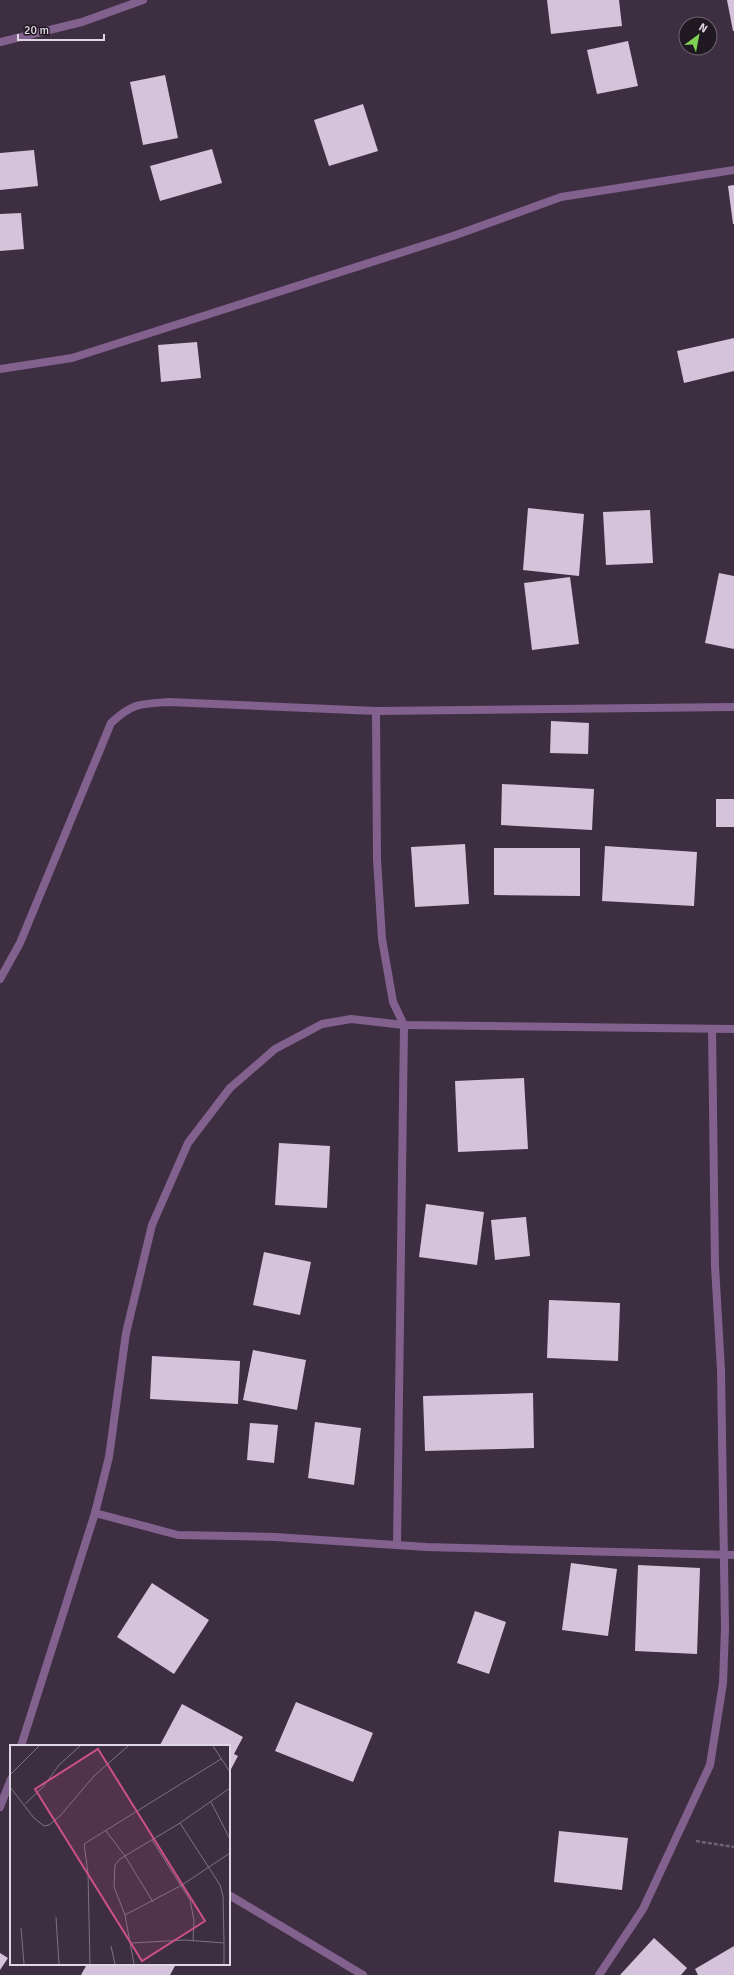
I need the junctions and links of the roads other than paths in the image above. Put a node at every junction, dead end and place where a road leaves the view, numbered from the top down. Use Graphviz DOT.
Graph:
graph roads {
  1 [pos="143,0"];
  2 [pos="0,42"];
  3 [pos="734,170"];
  4 [pos="0,369"];
  5 [pos="734,707"];
  6 [pos="376,711"];
  7 [pos="0,979"];
  8 [pos="404,1025"];
  9 [pos="712,1029"];
  10 [pos="734,1029"];
  11 [pos="95,1512"];
  12 [pos="397,1545"];
  13 [pos="723,1555"];
  14 [pos="734,1555"];
  15 [pos="21,1745"];
  16 [pos="10,1781"];
  17 [pos="0,1807"];
  18 [pos="230,1896"];
  19 [pos="363,1975"];
  20 [pos="599,1975"];
  1 -- 2 [label="street"];
  3 -- 4 [label="street"];
  5 -- 6 [label="street"];
  6 -- 7 [label="street"];
  6 -- 8 [label="street"];
  8 -- 9 [label="street"];
  8 -- 11 [label="street"];
  8 -- 12 [label="street"];
  9 -- 10 [label="street"];
  9 -- 13 [label="street"];
  11 -- 12 [label="street"];
  11 -- 15 [label="street"];
  12 -- 13 [label="street"];
  13 -- 14 [label="street"];
  13 -- 20 [label="street"];
  16 -- 17 [label="street"];
  18 -- 19 [label="street"];
}
